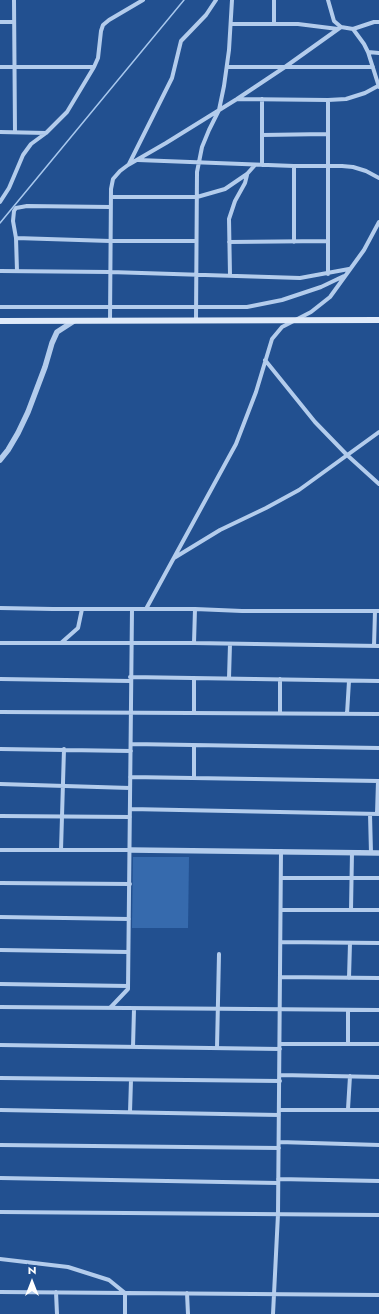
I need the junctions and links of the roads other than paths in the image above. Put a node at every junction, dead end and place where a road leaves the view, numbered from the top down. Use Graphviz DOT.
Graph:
graph roads {
  1 [pos="14,0"];
  2 [pos="143,0"];
  3 [pos="216,0"];
  4 [pos="232,0"];
  5 [pos="274,0"];
  6 [pos="328,0"];
  7 [pos="0,22"];
  8 [pos="14,22"];
  9 [pos="379,22"];
  10 [pos="274,23"];
  11 [pos="231,24"];
  12 [pos="340,28"];
  13 [pos="353,29"];
  14 [pos="368,52"];
  15 [pos="379,53"];
  16 [pos="0,67"];
  17 [pos="14,67"];
  18 [pos="94,67"];
  19 [pos="228,67"];
  20 [pos="285,67"];
  21 [pos="373,67"];
  22 [pos="379,87"];
  23 [pos="237,99"];
  24 [pos="262,99"];
  25 [pos="328,100"];
  26 [pos="219,110"];
  27 [pos="0,132"];
  28 [pos="14,132"];
  29 [pos="46,133"];
  30 [pos="328,134"];
  31 [pos="262,135"];
  32 [pos="137,160"];
  33 [pos="198,162"];
  34 [pos="128,165"];
  35 [pos="255,165"];
  36 [pos="262,165"];
  37 [pos="294,166"];
  38 [pos="327,166"];
  39 [pos="247,174"];
  40 [pos="379,178"];
  41 [pos="111,197"];
  42 [pos="197,197"];
  43 [pos="0,202"];
  44 [pos="110,207"];
  45 [pos="379,222"];
  46 [pos="16,238"];
  47 [pos="110,241"];
  48 [pos="196,241"];
  49 [pos="229,242"];
  50 [pos="294,242"];
  51 [pos="328,242"];
  52 [pos="350,269"];
  53 [pos="0,271"];
  54 [pos="17,271"];
  55 [pos="110,272"];
  56 [pos="197,274"];
  57 [pos="328,274"];
  58 [pos="230,276"];
  59 [pos="345,276"];
  60 [pos="0,307"];
  61 [pos="110,307"];
  62 [pos="197,308"];
  63 [pos="0,320"];
  64 [pos="74,320"];
  65 [pos="110,320"];
  66 [pos="196,320"];
  67 [pos="297,320"];
  68 [pos="379,320"];
  69 [pos="265,360"];
  70 [pos="379,432"];
  71 [pos="347,455"];
  72 [pos="0,460"];
  73 [pos="379,484"];
  74 [pos="174,558"];
  75 [pos="0,608"];
  76 [pos="82,609"];
  77 [pos="132,609"];
  78 [pos="146,609"];
  79 [pos="195,609"];
  80 [pos="377,611"];
  81 [pos="0,643"];
  82 [pos="60,643"];
  83 [pos="194,643"];
  84 [pos="131,644"];
  85 [pos="230,644"];
  86 [pos="377,646"];
  87 [pos="194,678"];
  88 [pos="229,678"];
  89 [pos="0,679"];
  90 [pos="131,679"];
  91 [pos="280,679"];
  92 [pos="349,681"];
  93 [pos="379,681"];
  94 [pos="0,712"];
  95 [pos="130,713"];
  96 [pos="194,713"];
  97 [pos="280,713"];
  98 [pos="347,714"];
  99 [pos="379,714"];
  100 [pos="131,744"];
  101 [pos="194,746"];
  102 [pos="379,748"];
  103 [pos="0,749"];
  104 [pos="64,749"];
  105 [pos="131,751"];
  106 [pos="130,777"];
  107 [pos="194,778"];
  108 [pos="378,781"];
  109 [pos="0,784"];
  110 [pos="63,786"];
  111 [pos="130,788"];
  112 [pos="130,809"];
  113 [pos="370,814"];
  114 [pos="378,814"];
  115 [pos="0,816"];
  116 [pos="62,816"];
  117 [pos="130,817"];
  118 [pos="0,850"];
  119 [pos="61,850"];
  120 [pos="130,850"];
  121 [pos="281,852"];
  122 [pos="352,852"];
  123 [pos="371,853"];
  124 [pos="379,853"];
  125 [pos="282,878"];
  126 [pos="351,878"];
  127 [pos="379,878"];
  128 [pos="0,883"];
  129 [pos="130,884"];
  130 [pos="282,910"];
  131 [pos="351,910"];
  132 [pos="379,910"];
  133 [pos="0,916"];
  134 [pos="129,918"];
  135 [pos="281,942"];
  136 [pos="350,943"];
  137 [pos="379,943"];
  138 [pos="0,950"];
  139 [pos="128,952"];
  140 [pos="219,954"];
  141 [pos="280,977"];
  142 [pos="349,978"];
  143 [pos="379,978"];
  144 [pos="0,984"];
  145 [pos="128,986"];
  146 [pos="0,1007"];
  147 [pos="110,1008"];
  148 [pos="134,1009"];
  149 [pos="218,1009"];
  150 [pos="280,1010"];
  151 [pos="348,1010"];
  152 [pos="379,1010"];
  153 [pos="280,1044"];
  154 [pos="348,1044"];
  155 [pos="379,1044"];
  156 [pos="0,1045"];
  157 [pos="133,1047"];
  158 [pos="217,1048"];
  159 [pos="280,1049"];
  160 [pos="280,1075"];
  161 [pos="350,1076"];
  162 [pos="379,1077"];
  163 [pos="0,1078"];
  164 [pos="131,1080"];
  165 [pos="280,1082"];
  166 [pos="348,1109"];
  167 [pos="0,1110"];
  168 [pos="279,1110"];
  169 [pos="379,1110"];
  170 [pos="130,1112"];
  171 [pos="279,1115"];
  172 [pos="279,1142"];
  173 [pos="0,1145"];
  174 [pos="379,1145"];
  175 [pos="279,1148"];
  176 [pos="0,1178"];
  177 [pos="278,1181"];
  178 [pos="379,1181"];
  179 [pos="0,1212"];
  180 [pos="278,1214"];
  181 [pos="379,1215"];
  182 [pos="0,1259"];
  183 [pos="0,1292"];
  184 [pos="56,1292"];
  185 [pos="126,1293"];
  186 [pos="187,1293"];
  187 [pos="274,1294"];
  188 [pos="379,1295"];
  189 [pos="57,1314"];
  190 [pos="125,1314"];
  191 [pos="188,1314"];
  192 [pos="273,1314"];
  1 -- 8 [label="street"];
  2 -- 18 [label="street"];
  3 -- 34 [label="street"];
  4 -- 11 [label="street"];
  5 -- 10 [label="street"];
  6 -- 12 [label="street"];
  7 -- 8 [label="street"];
  8 -- 17 [label="street"];
  9 -- 13 [label="street"];
  10 -- 11 [label="street"];
  10 -- 12 [label="street"];
  11 -- 19 [label="street"];
  12 -- 13 [label="street"];
  12 -- 20 [label="street"];
  13 -- 14 [label="street"];
  14 -- 15 [label="street"];
  14 -- 21 [label="street"];
  16 -- 17 [label="street"];
  17 -- 18 [label="street"];
  17 -- 28 [label="street"];
  18 -- 29 [label="street"];
  19 -- 20 [label="street"];
  19 -- 26 [label="street"];
  20 -- 21 [label="street"];
  20 -- 23 [label="street"];
  21 -- 22 [label="street"];
  22 -- 25 [label="street"];
  23 -- 24 [label="street"];
  23 -- 26 [label="street"];
  24 -- 25 [label="street"];
  24 -- 31 [label="street"];
  25 -- 30 [label="street"];
  26 -- 32 [label="street"];
  26 -- 33 [label="street"];
  27 -- 28 [label="street"];
  28 -- 29 [label="street"];
  29 -- 43 [label="street"];
  30 -- 31 [label="street"];
  30 -- 38 [label="street"];
  31 -- 36 [label="street"];
  32 -- 33 [label="street"];
  32 -- 34 [label="street"];
  33 -- 35 [label="street"];
  33 -- 42 [label="street"];
  34 -- 41 [label="street"];
  35 -- 36 [label="street"];
  35 -- 39 [label="street"];
  36 -- 37 [label="street"];
  37 -- 38 [label="street"];
  37 -- 50 [label="street"];
  38 -- 40 [label="street"];
  38 -- 51 [label="street"];
  39 -- 42 [label="street"];
  39 -- 49 [label="street"];
  41 -- 42 [label="street"];
  41 -- 44 [label="street"];
  42 -- 48 [label="street"];
  44 -- 46 [label="street"];
  44 -- 47 [label="street"];
  45 -- 52 [label="street"];
  46 -- 47 [label="street"];
  46 -- 54 [label="street"];
  47 -- 48 [label="street"];
  47 -- 55 [label="street"];
  48 -- 56 [label="street"];
  49 -- 50 [label="street"];
  49 -- 58 [label="street"];
  50 -- 51 [label="street"];
  51 -- 57 [label="street"];
  52 -- 57 [label="street"];
  52 -- 59 [label="street"];
  53 -- 54 [label="street"];
  54 -- 55 [label="street"];
  55 -- 56 [label="street"];
  55 -- 61 [label="street"];
  56 -- 58 [label="street"];
  56 -- 62 [label="street"];
  57 -- 58 [label="street"];
  59 -- 62 [label="street"];
  59 -- 67 [label="street"];
  60 -- 61 [label="street"];
  61 -- 62 [label="street"];
  61 -- 65 [label="street"];
  62 -- 66 [label="street"];
  63 -- 64 [label="main road"];
  64 -- 65 [label="main road"];
  64 -- 72 [label="street"];
  65 -- 66 [label="main road"];
  66 -- 67 [label="main road"];
  67 -- 68 [label="main road"];
  67 -- 69 [label="street"];
  69 -- 71 [label="street"];
  69 -- 74 [label="street"];
  70 -- 71 [label="street"];
  71 -- 73 [label="street"];
  71 -- 74 [label="street"];
  74 -- 78 [label="street"];
  75 -- 76 [label="street"];
  76 -- 77 [label="street"];
  76 -- 82 [label="street"];
  77 -- 78 [label="street"];
  77 -- 84 [label="street"];
  78 -- 79 [label="street"];
  79 -- 80 [label="street"];
  79 -- 83 [label="street"];
  80 -- 86 [label="street"];
  81 -- 82 [label="street"];
  82 -- 84 [label="street"];
  83 -- 84 [label="street"];
  83 -- 85 [label="street"];
  84 -- 90 [label="street"];
  85 -- 86 [label="street"];
  85 -- 88 [label="street"];
  87 -- 88 [label="street"];
  87 -- 90 [label="street"];
  87 -- 96 [label="street"];
  88 -- 91 [label="street"];
  89 -- 90 [label="street"];
  90 -- 95 [label="street"];
  91 -- 92 [label="street"];
  91 -- 97 [label="street"];
  92 -- 93 [label="street"];
  92 -- 98 [label="street"];
  94 -- 95 [label="street"];
  95 -- 96 [label="street"];
  95 -- 100 [label="street"];
  96 -- 97 [label="street"];
  97 -- 98 [label="street"];
  98 -- 99 [label="street"];
  100 -- 101 [label="street"];
  100 -- 105 [label="street"];
  101 -- 102 [label="street"];
  101 -- 107 [label="street"];
  103 -- 104 [label="street"];
  104 -- 105 [label="street"];
  104 -- 110 [label="street"];
  105 -- 106 [label="street"];
  106 -- 107 [label="street"];
  106 -- 111 [label="street"];
  107 -- 108 [label="street"];
  108 -- 114 [label="street"];
  109 -- 110 [label="street"];
  110 -- 111 [label="street"];
  110 -- 116 [label="street"];
  111 -- 112 [label="street"];
  112 -- 113 [label="street"];
  112 -- 117 [label="street"];
  113 -- 114 [label="street"];
  113 -- 123 [label="street"];
  115 -- 116 [label="street"];
  116 -- 117 [label="street"];
  116 -- 119 [label="street"];
  117 -- 120 [label="street"];
  118 -- 119 [label="street"];
  119 -- 120 [label="street"];
  120 -- 121 [label="street"];
  120 -- 129 [label="street"];
  121 -- 122 [label="street"];
  121 -- 125 [label="street"];
  122 -- 123 [label="street"];
  122 -- 126 [label="street"];
  123 -- 124 [label="street"];
  125 -- 126 [label="street"];
  125 -- 130 [label="street"];
  126 -- 127 [label="street"];
  126 -- 131 [label="street"];
  128 -- 129 [label="street"];
  129 -- 134 [label="street"];
  130 -- 131 [label="street"];
  130 -- 135 [label="street"];
  131 -- 132 [label="street"];
  133 -- 134 [label="street"];
  134 -- 139 [label="street"];
  135 -- 136 [label="street"];
  135 -- 141 [label="street"];
  136 -- 137 [label="street"];
  136 -- 142 [label="street"];
  138 -- 139 [label="street"];
  139 -- 145 [label="street"];
  140 -- 149 [label="street"];
  141 -- 142 [label="street"];
  141 -- 150 [label="street"];
  142 -- 143 [label="street"];
  144 -- 145 [label="street"];
  145 -- 147 [label="street"];
  146 -- 147 [label="street"];
  147 -- 148 [label="street"];
  148 -- 149 [label="street"];
  148 -- 157 [label="street"];
  149 -- 150 [label="street"];
  149 -- 158 [label="street"];
  150 -- 151 [label="street"];
  150 -- 153 [label="street"];
  151 -- 152 [label="street"];
  151 -- 154 [label="street"];
  153 -- 154 [label="street"];
  153 -- 159 [label="street"];
  154 -- 155 [label="street"];
  156 -- 157 [label="street"];
  157 -- 158 [label="street"];
  158 -- 159 [label="street"];
  159 -- 160 [label="street"];
  160 -- 161 [label="street"];
  160 -- 165 [label="street"];
  161 -- 162 [label="street"];
  161 -- 166 [label="street"];
  163 -- 164 [label="street"];
  164 -- 165 [label="street"];
  164 -- 170 [label="street"];
  165 -- 168 [label="street"];
  166 -- 168 [label="street"];
  166 -- 169 [label="street"];
  167 -- 170 [label="street"];
  168 -- 171 [label="street"];
  170 -- 171 [label="street"];
  171 -- 172 [label="street"];
  172 -- 174 [label="street"];
  172 -- 175 [label="street"];
  173 -- 175 [label="street"];
  175 -- 177 [label="street"];
  176 -- 177 [label="street"];
  177 -- 178 [label="street"];
  177 -- 180 [label="street"];
  179 -- 180 [label="street"];
  180 -- 181 [label="street"];
  180 -- 187 [label="street"];
  182 -- 185 [label="street"];
  183 -- 184 [label="street"];
  184 -- 185 [label="street"];
  184 -- 189 [label="street"];
  185 -- 186 [label="street"];
  185 -- 190 [label="street"];
  186 -- 187 [label="street"];
  186 -- 191 [label="street"];
  187 -- 188 [label="street"];
  187 -- 192 [label="street"];
}
